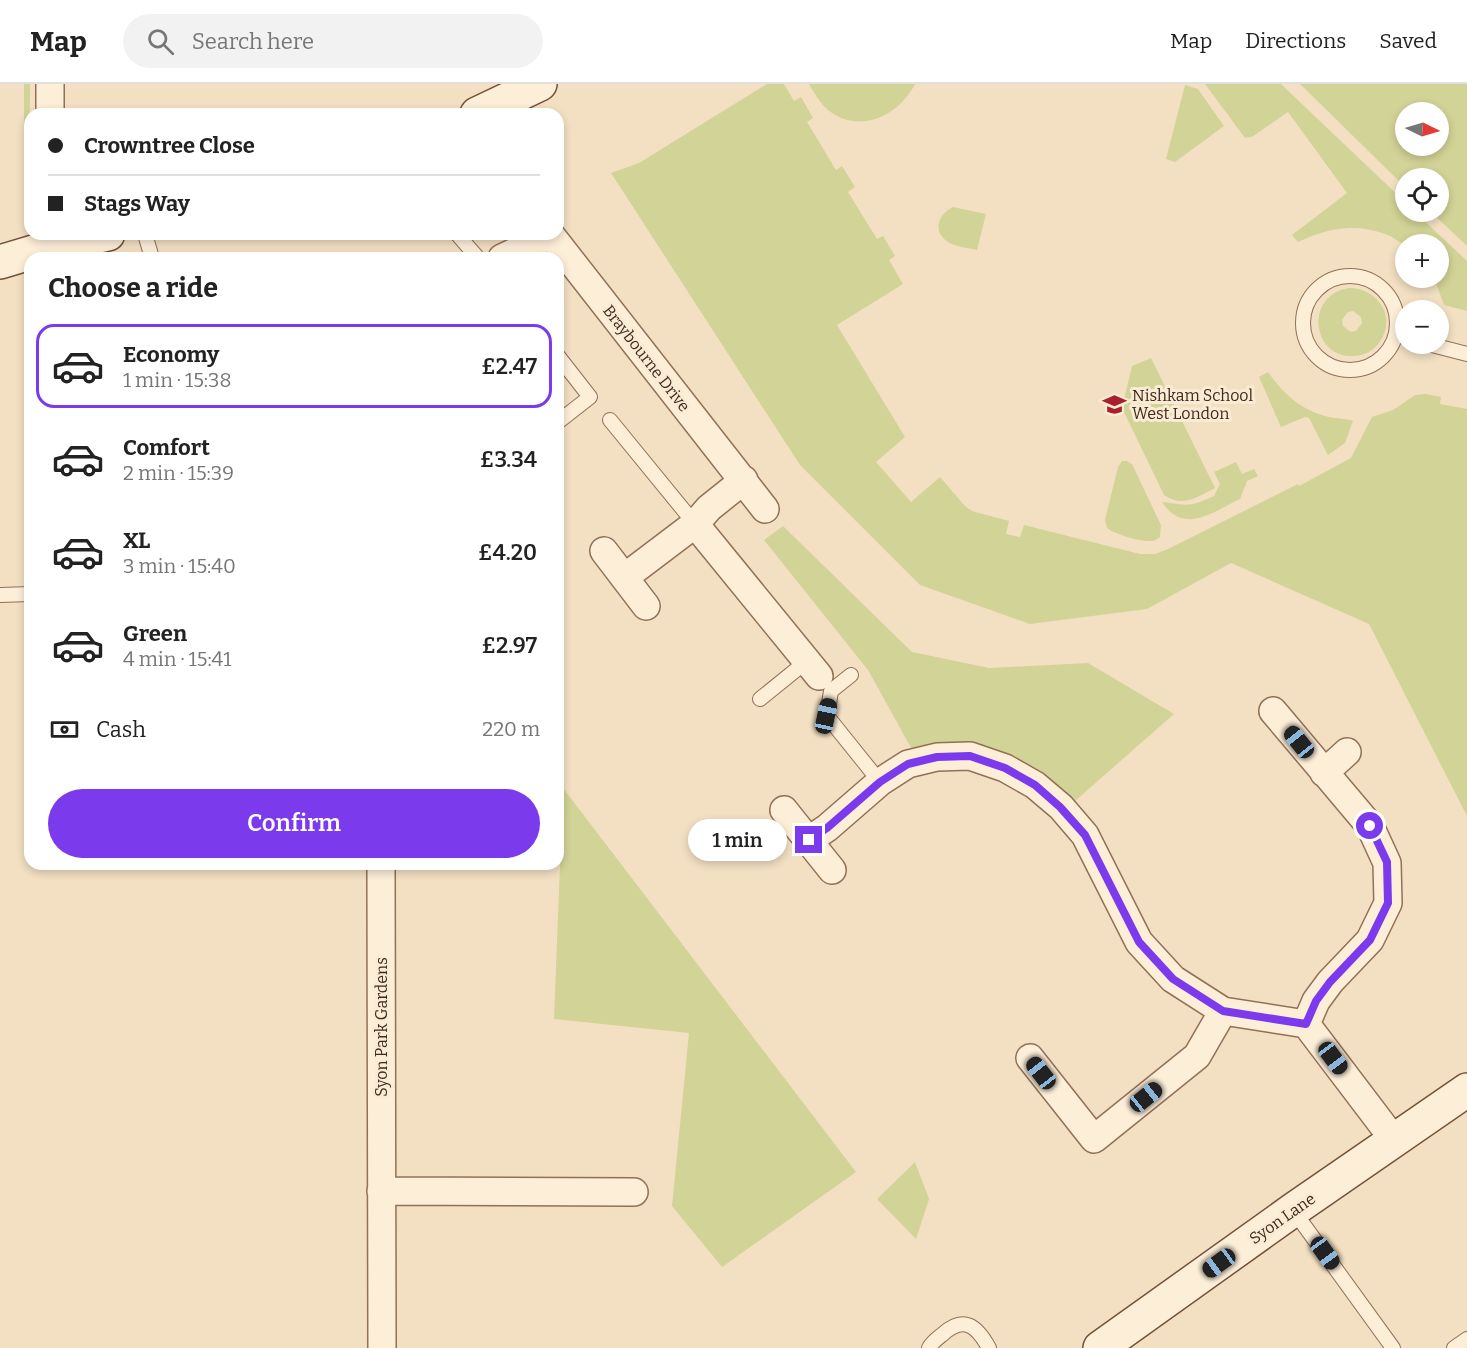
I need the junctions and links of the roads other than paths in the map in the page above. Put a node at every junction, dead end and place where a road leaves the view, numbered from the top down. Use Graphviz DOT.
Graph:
graph roads {
  1 [pos="50,84"];
  2 [pos="540,84"];
  3 [pos="50,108"];
  4 [pos="490,108"];
  5 [pos="50,240"];
  6 [pos="462,240"];
  7 [pos="538,240"];
  8 [pos="555,240"];
  9 [pos="473,252"];
  10 [pos="514,252"];
  11 [pos="0,262"];
  12 [pos="1401,336"];
  13 [pos="1449,349"];
  14 [pos="1467,354"];
  15 [pos="564,363"];
  16 [pos="564,417"];
  17 [pos="610,420"];
  18 [pos="744,480"];
  19 [pos="765,508"];
  20 [pos="695,524"];
  21 [pos="604,551"];
  22 [pos="625,577"];
  23 [pos="24,594"];
  24 [pos="0,595"];
  25 [pos="646,606"];
  26 [pos="813,668"];
  27 [pos="851,675"];
  28 [pos="760,699"];
  29 [pos="1273,711"];
  30 [pos="1347,752"];
  31 [pos="1324,773"];
  32 [pos="880,782"];
  33 [pos="784,810"];
  34 [pos="809,840"];
  35 [pos="381,870"];
  36 [pos="832,870"];
  37 [pos="1223,1011"];
  38 [pos="1306,1024"];
  39 [pos="1030,1058"];
  40 [pos="1467,1090"];
  41 [pos="1394,1140"];
  42 [pos="381,1191"];
  43 [pos="634,1192"];
  44 [pos="1293,1210"];
  45 [pos="1467,1339"];
  46 [pos="382,1348"];
  47 [pos="929,1348"];
  48 [pos="989,1348"];
  49 [pos="1100,1348"];
  50 [pos="1393,1348"];
  51 [pos="1454,1348"];
  1 -- 3 [label="street"];
  2 -- 4 [label="main road"];
  5 -- 11 [label="main road"];
  6 -- 9 [label="lane"];
  7 -- 10 [label="street, Braybourne Drive"];
  8 -- 18 [label="street, Braybourne Drive"];
  12 -- 12 [label="lane"];
  13 -- 14 [label="lane"];
  15 -- 16 [label="lane"];
  17 -- 20 [label="lane"];
  18 -- 19 [label="street, Braybourne Drive"];
  18 -- 20 [label="street"];
  20 -- 22 [label="street"];
  20 -- 26 [label="street"];
  21 -- 22 [label="street"];
  22 -- 25 [label="street"];
  23 -- 24 [label="lane"];
  26 -- 28 [label="lane"];
  27 -- 32 [label="lane"];
  29 -- 31 [label="street"];
  30 -- 31 [label="street"];
  31 -- 38 [label="street"];
  32 -- 34 [label="street"];
  32 -- 37 [label="street"];
  33 -- 34 [label="street"];
  34 -- 36 [label="street"];
  35 -- 42 [label="street, Syon Park Gardens"];
  37 -- 38 [label="street"];
  37 -- 39 [label="street"];
  38 -- 41 [label="street"];
  40 -- 41 [label="main road, Syon Lane"];
  41 -- 44 [label="main road, Syon Lane"];
  42 -- 43 [label="street"];
  42 -- 46 [label="street, Syon Park Gardens"];
  44 -- 49 [label="main road, Syon Lane"];
  44 -- 50 [label="lane"];
  45 -- 51 [label="lane"];
  47 -- 48 [label="lane"];
}
